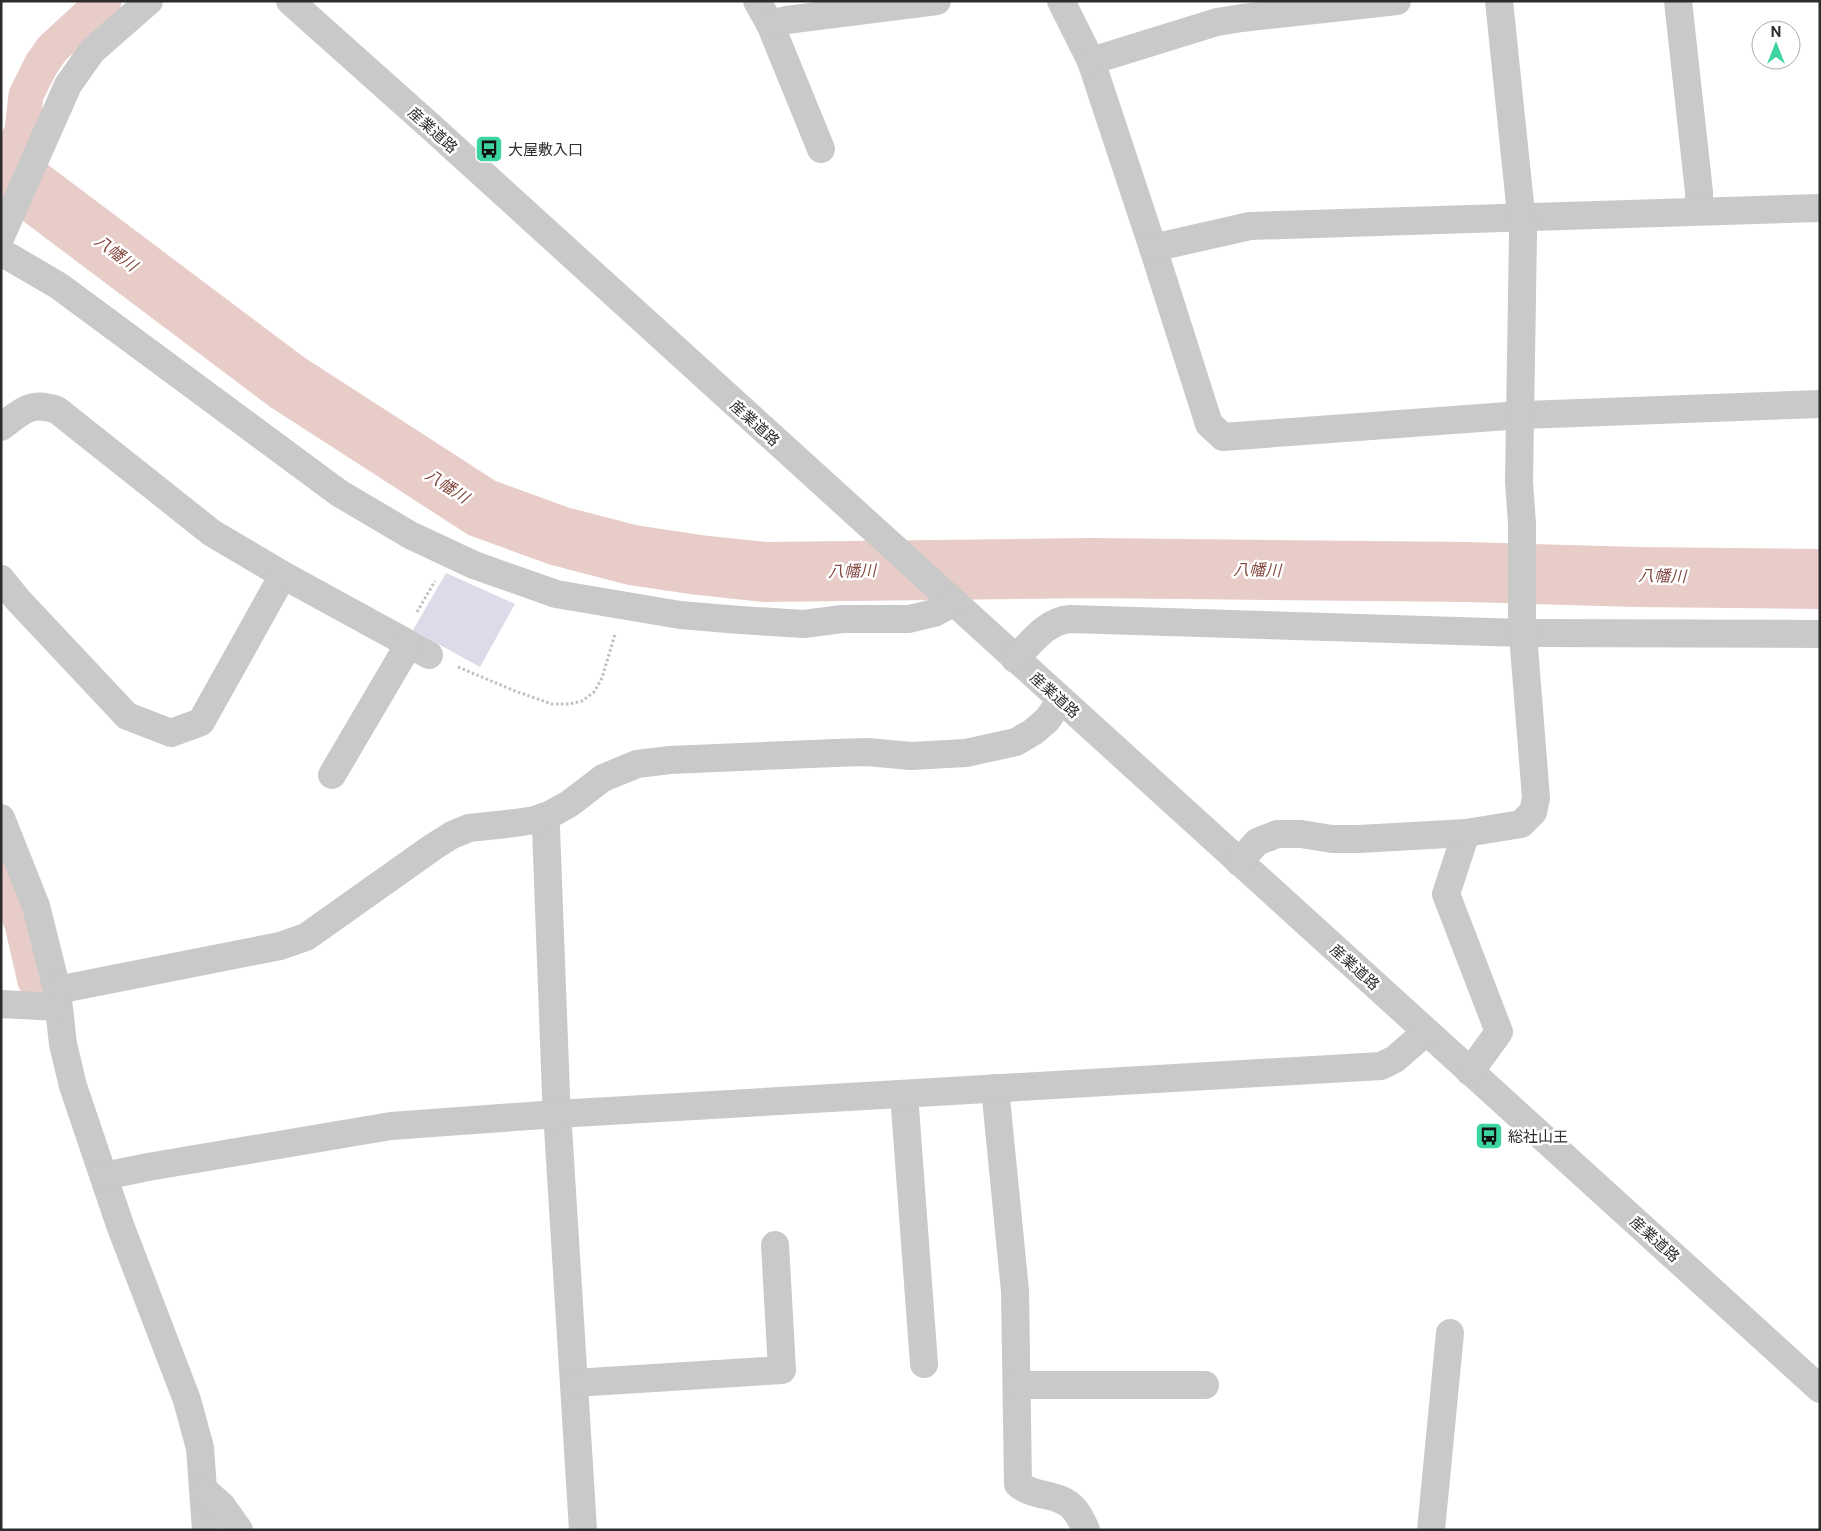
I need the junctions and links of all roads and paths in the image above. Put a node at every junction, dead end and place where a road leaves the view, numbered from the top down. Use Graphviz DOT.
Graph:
graph roads {
  1 [pos="149,1"];
  2 [pos="290,1"];
  3 [pos="937,1"];
  4 [pos="1061,1"];
  5 [pos="1397,1"];
  6 [pos="1499,1"];
  7 [pos="1678,1"];
  8 [pos="764,13"];
  9 [pos="1091,61"];
  10 [pos="821,149"];
  11 [pos="1820,208"];
  12 [pos="1699,211"];
  13 [pos="1521,216"];
  14 [pos="2,240"];
  15 [pos="1153,248"];
  16 [pos="1820,404"];
  17 [pos="1521,415"];
  18 [pos="1,427"];
  19 [pos="450,554"];
  20 [pos="282,575"];
  21 [pos="1,579"];
  22 [pos="953,603"];
  23 [pos="623,605"];
  24 [pos="1523,628"];
  25 [pos="1820,634"];
  26 [pos="413,646"];
  27 [pos="1015,659"];
  28 [pos="1061,700"];
  29 [pos="332,776"];
  30 [pos="543,817"];
  31 [pos="1,818"];
  32 [pos="1466,833"];
  33 [pos="1239,862"];
  34 [pos="57,998"];
  35 [pos="1,1004"];
  36 [pos="1426,1032"];
  37 [pos="1470,1072"];
  38 [pos="996,1088"];
  39 [pos="904,1094"];
  40 [pos="557,1114"];
  41 [pos="104,1176"];
  42 [pos="775,1245"];
  43 [pos="1450,1333"];
  44 [pos="924,1364"];
  45 [pos="574,1382"];
  46 [pos="1017,1385"];
  47 [pos="1205,1385"];
  48 [pos="1820,1389"];
  49 [pos="204,1490"];
  50 [pos="206,1530"];
  51 [pos="239,1530"];
  52 [pos="583,1530"];
  53 [pos="1086,1530"];
  54 [pos="1431,1530"];
  1 -- 14 [label="street"];
  2 -- 22 [label="street, 産業道路"];
  3 -- 8 [label="street"];
  4 -- 9 [label="street"];
  5 -- 9 [label="street"];
  6 -- 13 [label="street"];
  7 -- 12 [label="street"];
  8 -- 10 [label="street"];
  9 -- 15 [label="street"];
  11 -- 12 [label="street"];
  12 -- 13 [label="street"];
  13 -- 15 [label="street"];
  13 -- 17 [label="street"];
  14 -- 19 [label="street"];
  15 -- 17 [label="street"];
  16 -- 17 [label="street"];
  17 -- 24 [label="street"];
  18 -- 20 [label="street"];
  19 -- 23 [label="street"];
  19 -- 26 [label="path"];
  20 -- 21 [label="street"];
  20 -- 26 [label="street"];
  22 -- 23 [label="street"];
  22 -- 27 [label="street, 産業道路"];
  23 -- 26 [label="path"];
  24 -- 25 [label="street"];
  24 -- 27 [label="street"];
  24 -- 32 [label="street"];
  26 -- 29 [label="street"];
  27 -- 28 [label="street, 産業道路"];
  28 -- 30 [label="street"];
  28 -- 33 [label="street, 産業道路"];
  30 -- 34 [label="street"];
  30 -- 40 [label="street"];
  31 -- 34 [label="street"];
  32 -- 33 [label="street"];
  32 -- 37 [label="street"];
  33 -- 36 [label="street, 産業道路"];
  34 -- 35 [label="street"];
  34 -- 41 [label="street"];
  36 -- 37 [label="street, 産業道路"];
  36 -- 38 [label="street"];
  37 -- 48 [label="street, 産業道路"];
  38 -- 39 [label="street"];
  38 -- 46 [label="street"];
  39 -- 40 [label="street"];
  39 -- 44 [label="street"];
  40 -- 41 [label="street"];
  40 -- 45 [label="street"];
  41 -- 49 [label="street"];
  42 -- 45 [label="street"];
  43 -- 54 [label="street"];
  45 -- 52 [label="street"];
  46 -- 47 [label="street"];
  46 -- 53 [label="street"];
  49 -- 50 [label="street"];
  49 -- 51 [label="street"];
}
